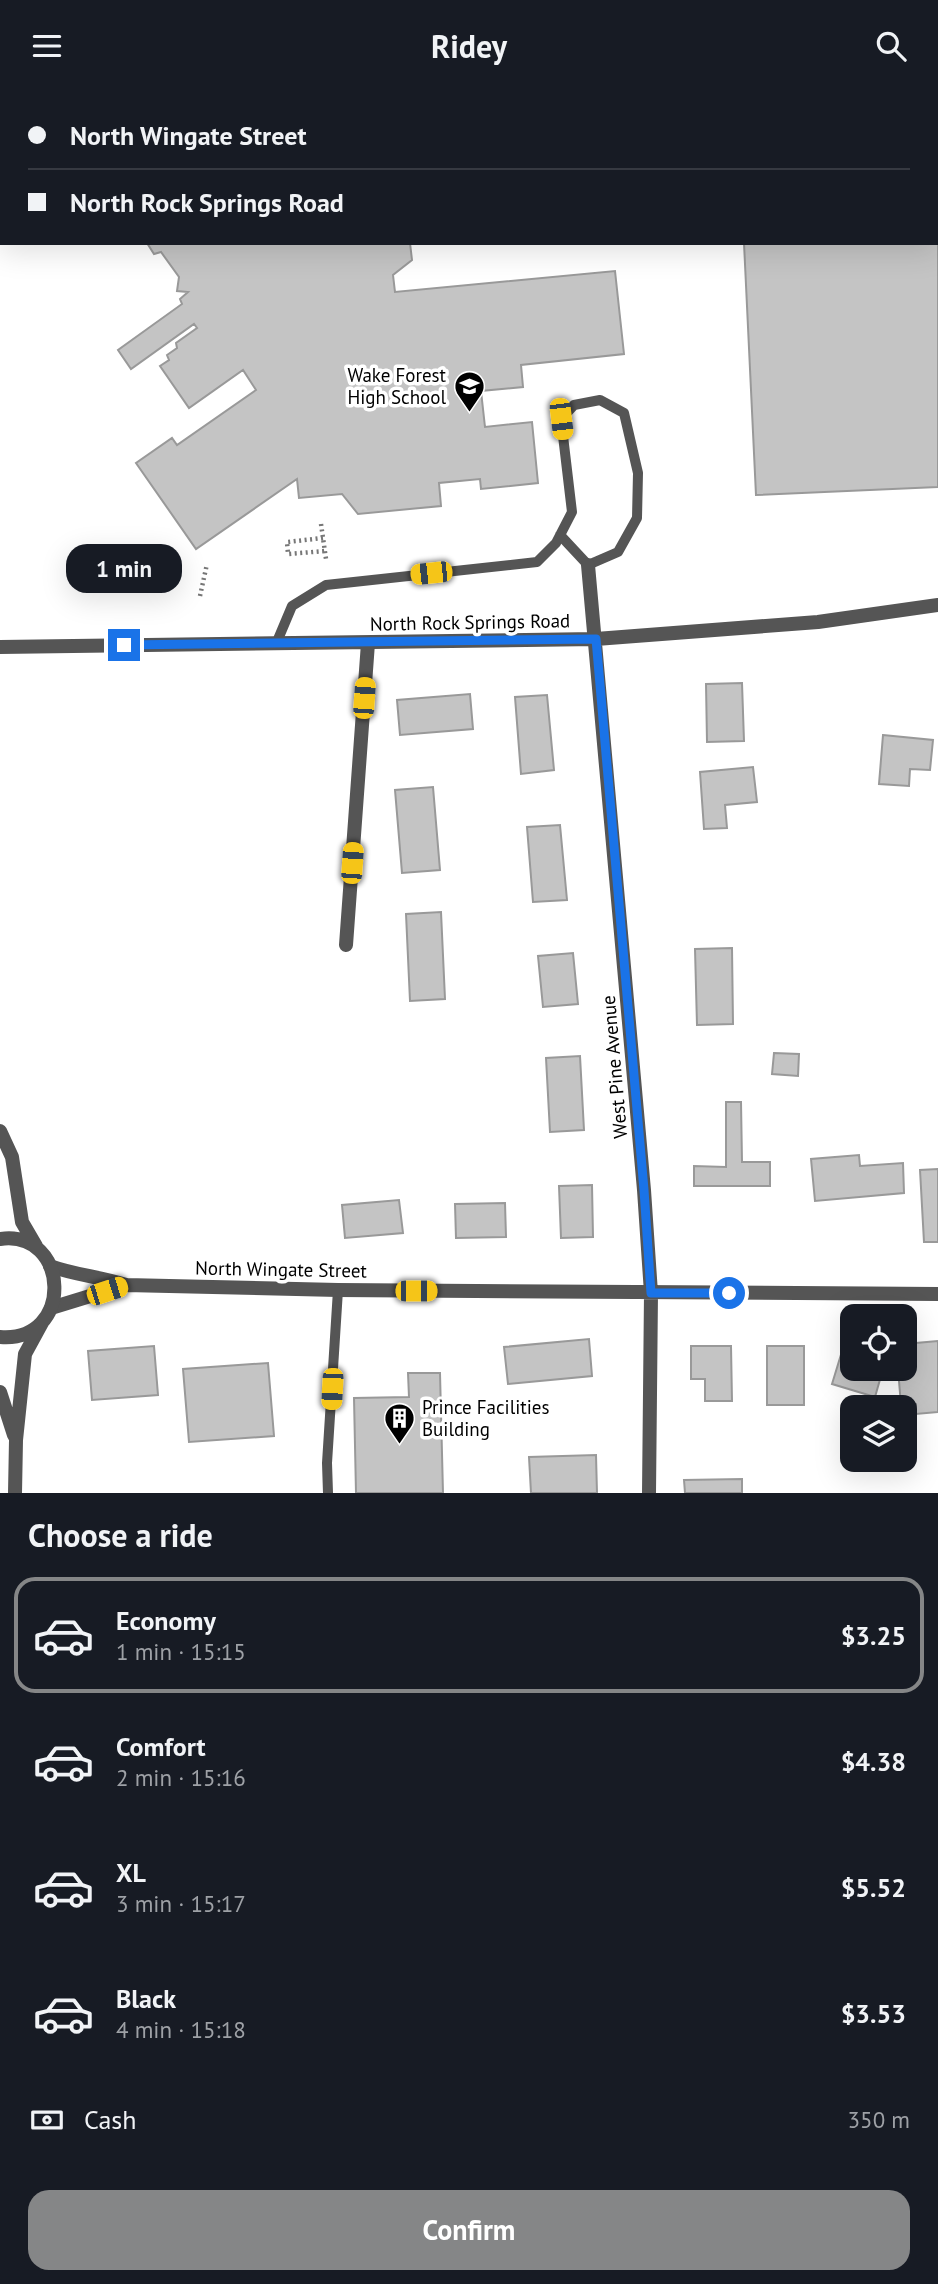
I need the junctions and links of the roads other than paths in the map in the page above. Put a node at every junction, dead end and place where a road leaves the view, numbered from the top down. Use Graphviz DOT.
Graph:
graph roads {
  1 [pos="560,535"];
  2 [pos="588,565"];
  3 [pos="938,604"];
  4 [pos="596,639"];
  5 [pos="368,643"];
  6 [pos="276,644"];
  7 [pos="0,647"];
  8 [pos="346,945"];
  9 [pos="0,1131"];
  10 [pos="0,1239"];
  11 [pos="39,1250"];
  12 [pos="50,1266"];
  13 [pos="126,1285"];
  14 [pos="338,1290"];
  15 [pos="651,1293"];
  16 [pos="938,1294"];
  17 [pos="51,1308"];
  18 [pos="43,1321"];
  19 [pos="0,1337"];
  20 [pos="0,1392"];
  21 [pos="16,1440"];
  22 [pos="15,1493"];
  23 [pos="328,1493"];
  24 [pos="649,1493"];
  1 -- 2 [label="lane"];
  1 -- 2 [label="lane"];
  1 -- 6 [label="lane"];
  2 -- 4 [label="street, West Pine Avenue"];
  3 -- 4 [label="street, North Rock Springs Road"];
  4 -- 5 [label="street, North Rock Springs Road"];
  4 -- 15 [label="street, West Pine Avenue"];
  5 -- 6 [label="street, North Rock Springs Road"];
  5 -- 8 [label="street"];
  6 -- 7 [label="street, North Rock Springs Road"];
  9 -- 11 [label="street"];
  10 -- 11 [label="street"];
  11 -- 12 [label="street"];
  12 -- 13 [label="street, North Wingate Street"];
  12 -- 17 [label="street"];
  13 -- 14 [label="street, North Wingate Street"];
  13 -- 17 [label="street, North Wingate Street"];
  14 -- 15 [label="street, North Wingate Street"];
  14 -- 23 [label="lane"];
  15 -- 16 [label="street, North Wingate Street"];
  15 -- 24 [label="street, West Pine Avenue"];
  17 -- 18 [label="street"];
  18 -- 19 [label="street"];
  18 -- 21 [label="street"];
  20 -- 21 [label="street"];
  21 -- 22 [label="street"];
}
